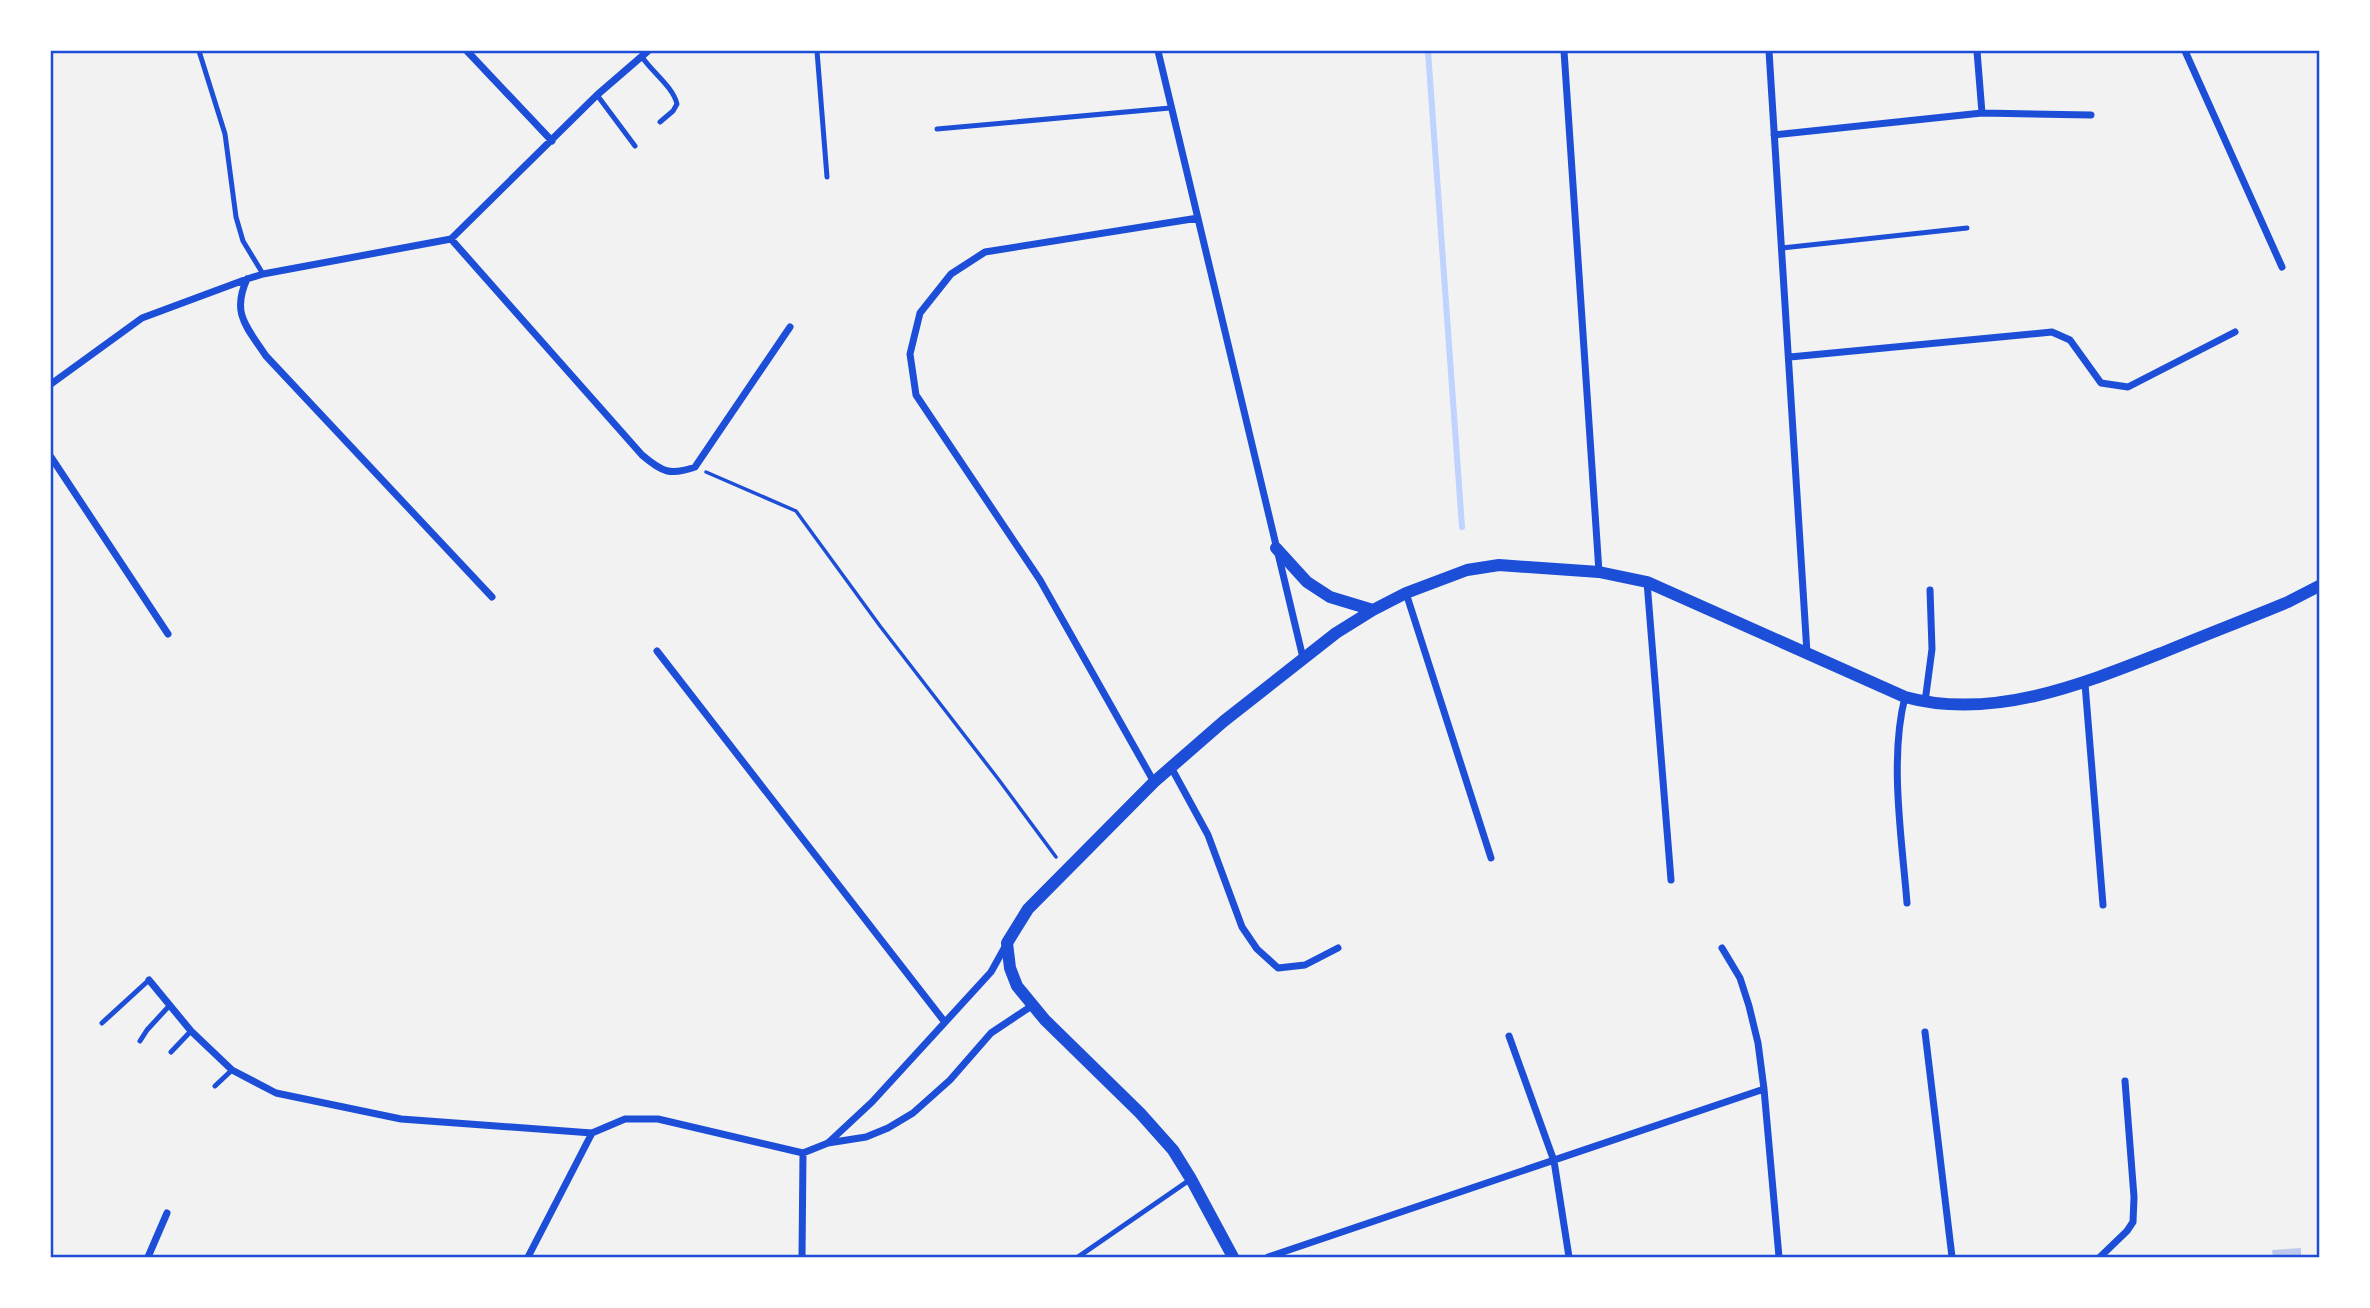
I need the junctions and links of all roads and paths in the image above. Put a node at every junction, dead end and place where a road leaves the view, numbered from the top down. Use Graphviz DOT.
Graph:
graph roads {
  1 [pos="199,51"];
  2 [pos="467,51"];
  3 [pos="817,51"];
  4 [pos="1158,51"];
  5 [pos="1564,51"];
  6 [pos="1769,51"];
  7 [pos="1977,51"];
  8 [pos="2185,51"];
  9 [pos="645,54"];
  10 [pos="597,96"];
  11 [pos="1170,108"];
  12 [pos="1982,113"];
  13 [pos="2091,115"];
  14 [pos="660,122"];
  15 [pos="937,130"];
  16 [pos="1774,135"];
  17 [pos="552,141"];
  18 [pos="635,146"];
  19 [pos="827,177"];
  20 [pos="1198,218"];
  21 [pos="1967,228"];
  22 [pos="452,239"];
  23 [pos="1782,248"];
  24 [pos="2282,267"];
  25 [pos="263,274"];
  26 [pos="247,279"];
  27 [pos="790,327"];
  28 [pos="2235,332"];
  29 [pos="1790,357"];
  30 [pos="51,384"];
  31 [pos="51,457"];
  32 [pos="695,467"];
  33 [pos="1276,548"];
  34 [pos="1600,572"];
  35 [pos="1647,582"];
  36 [pos="2319,586"];
  37 [pos="1930,590"];
  38 [pos="1406,593"];
  39 [pos="492,597"];
  40 [pos="1373,610"];
  41 [pos="168,634"];
  42 [pos="657,651"];
  43 [pos="1808,654"];
  44 [pos="1303,658"];
  45 [pos="2085,684"];
  46 [pos="1905,697"];
  47 [pos="1925,703"];
  48 [pos="1172,769"];
  49 [pos="1154,782"];
  50 [pos="1491,858"];
  51 [pos="1066,870"];
  52 [pos="1671,880"];
  53 [pos="1907,903"];
  54 [pos="2104,905"];
  55 [pos="1007,943"];
  56 [pos="1338,948"];
  57 [pos="1722,948"];
  58 [pos="149,979"];
  59 [pos="170,1005"];
  60 [pos="1033,1005"];
  61 [pos="944,1021"];
  62 [pos="102,1023"];
  63 [pos="191,1031"];
  64 [pos="1925,1032"];
  65 [pos="1509,1036"];
  66 [pos="140,1041"];
  67 [pos="171,1052"];
  68 [pos="232,1070"];
  69 [pos="2125,1080"];
  70 [pos="215,1086"];
  71 [pos="1764,1089"];
  72 [pos="592,1133"];
  73 [pos="828,1143"];
  74 [pos="803,1153"];
  75 [pos="1553,1161"];
  76 [pos="1191,1179"];
  77 [pos="167,1213"];
  78 [pos="148,1257"];
  79 [pos="528,1257"];
  80 [pos="802,1257"];
  81 [pos="1078,1257"];
  82 [pos="1233,1257"];
  83 [pos="1268,1257"];
  84 [pos="1569,1257"];
  85 [pos="1779,1257"];
  86 [pos="1952,1257"];
  87 [pos="2100,1257"];
  1 -- 25 [label="lane"];
  2 -- 17 [label="street"];
  3 -- 19 [label="lane"];
  4 -- 11 [label="street"];
  5 -- 34 [label="street"];
  6 -- 16 [label="street"];
  7 -- 12 [label="street"];
  8 -- 24 [label="street"];
  9 -- 10 [label="street"];
  9 -- 14 [label="lane"];
  10 -- 17 [label="street"];
  10 -- 18 [label="lane"];
  11 -- 15 [label="lane"];
  11 -- 20 [label="street"];
  12 -- 13 [label="street"];
  12 -- 16 [label="street"];
  16 -- 23 [label="street"];
  17 -- 22 [label="street"];
  20 -- 33 [label="street"];
  20 -- 49 [label="street"];
  21 -- 23 [label="lane"];
  22 -- 25 [label="street"];
  22 -- 32 [label="street"];
  23 -- 29 [label="street"];
  25 -- 26 [label="street"];
  26 -- 30 [label="street"];
  26 -- 39 [label="street"];
  27 -- 32 [label="street"];
  28 -- 29 [label="street"];
  29 -- 43 [label="street"];
  31 -- 41 [label="street"];
  32 -- 51 [label="path"];
  33 -- 40 [label="street"];
  33 -- 44 [label="street"];
  34 -- 35 [label="street"];
  34 -- 38 [label="street"];
  35 -- 43 [label="street"];
  35 -- 52 [label="street"];
  36 -- 45 [label="street"];
  37 -- 47 [label="street"];
  38 -- 40 [label="street"];
  38 -- 50 [label="street"];
  40 -- 44 [label="street"];
  42 -- 61 [label="street"];
  43 -- 46 [label="street"];
  44 -- 48 [label="street"];
  45 -- 47 [label="street"];
  45 -- 54 [label="street"];
  46 -- 47 [label="street"];
  46 -- 53 [label="street"];
  48 -- 49 [label="street"];
  48 -- 56 [label="street"];
  49 -- 51 [label="street"];
  51 -- 55 [label="street"];
  55 -- 60 [label="street"];
  55 -- 61 [label="street"];
  57 -- 71 [label="street"];
  58 -- 59 [label="street"];
  58 -- 62 [label="lane"];
  59 -- 63 [label="street"];
  59 -- 66 [label="lane"];
  60 -- 73 [label="street"];
  60 -- 76 [label="street"];
  61 -- 73 [label="street"];
  63 -- 67 [label="lane"];
  63 -- 68 [label="street"];
  64 -- 86 [label="street"];
  65 -- 75 [label="street"];
  68 -- 70 [label="lane"];
  68 -- 72 [label="street"];
  69 -- 87 [label="street"];
  71 -- 75 [label="street"];
  71 -- 85 [label="street"];
  72 -- 74 [label="street"];
  72 -- 79 [label="street"];
  73 -- 74 [label="street"];
  74 -- 80 [label="street"];
  75 -- 83 [label="street"];
  75 -- 84 [label="street"];
  76 -- 81 [label="lane"];
  76 -- 82 [label="street"];
  77 -- 78 [label="street"];
}
